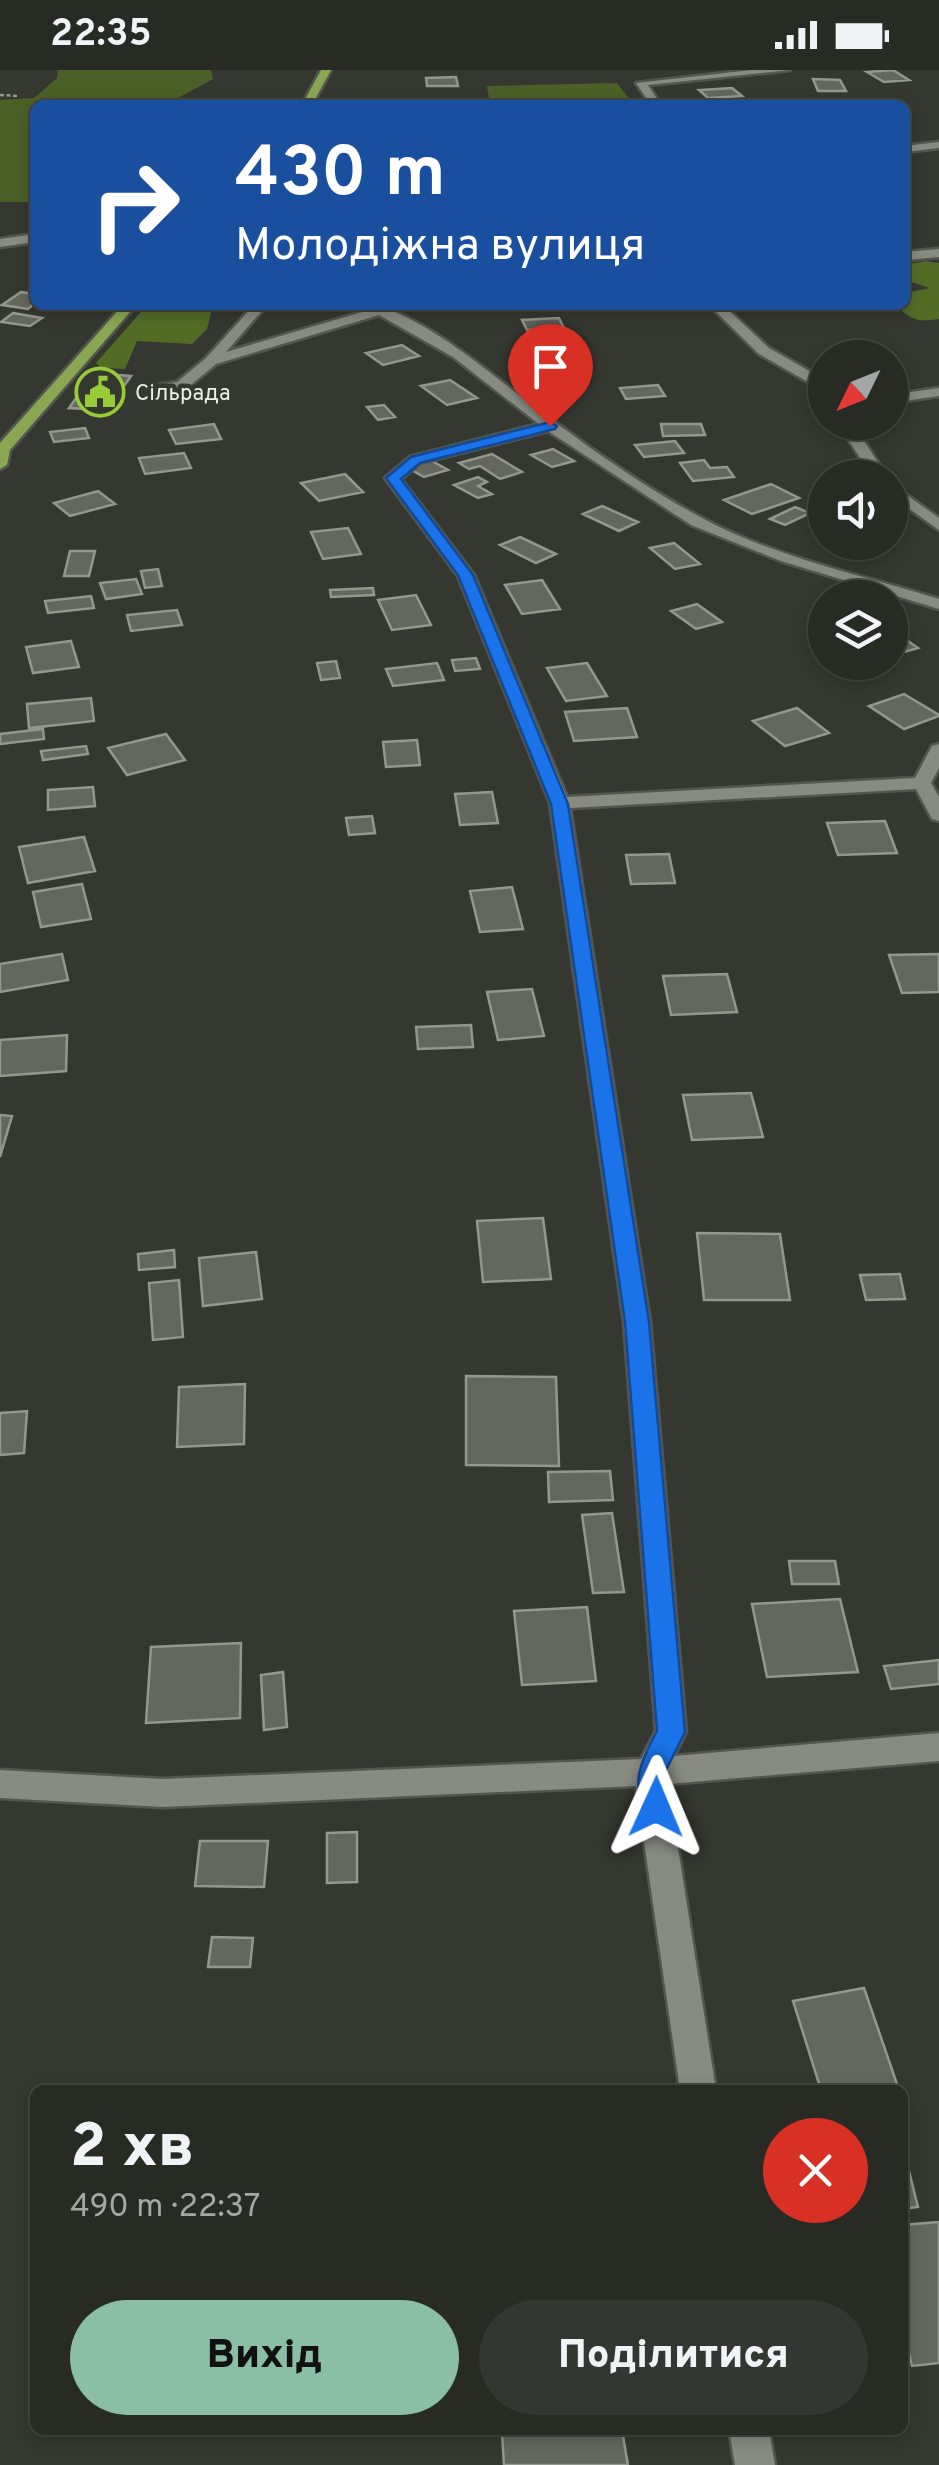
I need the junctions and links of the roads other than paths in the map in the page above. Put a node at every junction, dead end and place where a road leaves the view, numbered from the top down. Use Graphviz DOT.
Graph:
graph roads {
  1 [pos="326,70"];
  2 [pos="785,70"];
  3 [pos="311,100"];
  4 [pos="653,100"];
  5 [pos="939,145"];
  6 [pos="910,148"];
  7 [pos="30,239"];
  8 [pos="0,243"];
  9 [pos="939,253"];
  10 [pos="910,256"];
  11 [pos="126,310"];
  12 [pos="256,310"];
  13 [pos="369,310"];
  14 [pos="379,310"];
  15 [pos="720,310"];
  16 [pos="211,361"];
  17 [pos="808,376"];
  18 [pos="156,390"];
  19 [pos="939,392"];
  20 [pos="908,396"];
  21 [pos="550,426"];
  22 [pos="0,465"];
  23 [pos="908,502"];
  24 [pos="939,525"];
  25 [pos="939,604"];
  26 [pos="939,750"];
  27 [pos="922,783"];
  28 [pos="560,804"];
  29 [pos="939,815"];
  30 [pos="939,1747"];
  31 [pos="650,1772"];
  32 [pos="0,1784"];
  33 [pos="697,2085"];
  34 [pos="751,2435"];
  35 [pos="755,2465"];
  1 -- 3 [label="main road"];
  2 -- 4 [label="street"];
  5 -- 6 [label="street"];
  7 -- 8 [label="street"];
  9 -- 10 [label="street"];
  11 -- 22 [label="main road"];
  12 -- 16 [label="street"];
  13 -- 16 [label="street"];
  14 -- 21 [label="street"];
  15 -- 17 [label="street"];
  16 -- 18 [label="street"];
  19 -- 20 [label="street"];
  21 -- 25 [label="street"];
  21 -- 28 [label="street"];
  23 -- 24 [label="street"];
  26 -- 27 [label="street"];
  27 -- 28 [label="street"];
  27 -- 29 [label="street"];
  28 -- 31 [label="street"];
  30 -- 31 [label="street"];
  31 -- 32 [label="street"];
  31 -- 33 [label="street"];
  34 -- 35 [label="street"];
}
